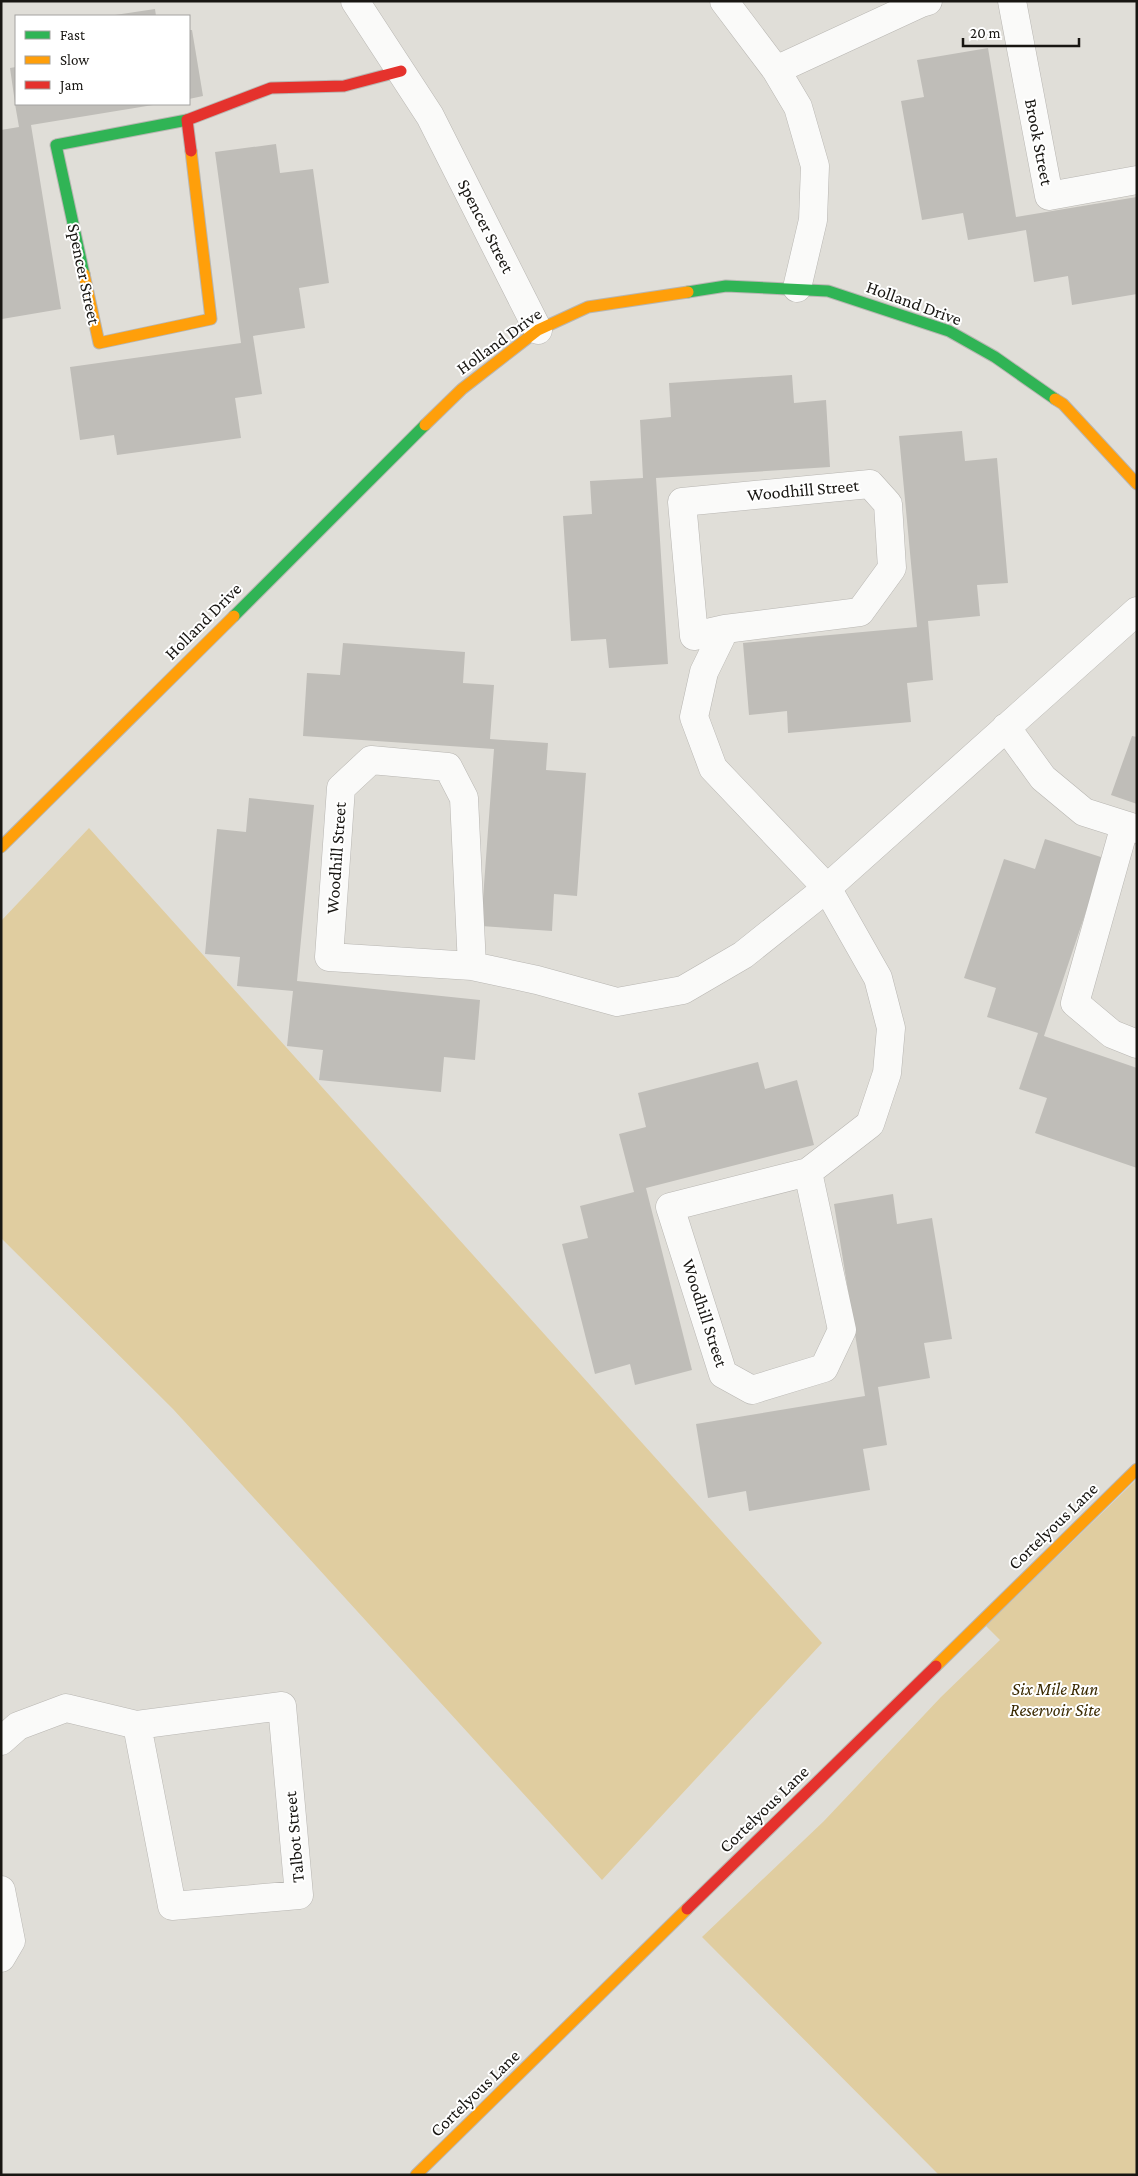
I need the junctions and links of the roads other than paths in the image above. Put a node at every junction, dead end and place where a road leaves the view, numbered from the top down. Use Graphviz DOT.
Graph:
graph roads {
  1 [pos="355,1"];
  2 [pos="724,1"];
  3 [pos="928,1"];
  4 [pos="1012,1"];
  5 [pos="776,70"];
  6 [pos="401,72"];
  7 [pos="187,120"];
  8 [pos="1137,180"];
  9 [pos="797,288"];
  10 [pos="538,330"];
  11 [pos="1137,484"];
  12 [pos="1137,611"];
  13 [pos="725,629"];
  14 [pos="1006,727"];
  15 [pos="1131,827"];
  16 [pos="1,846"];
  17 [pos="827,888"];
  18 [pos="472,966"];
  19 [pos="1137,1044"];
  20 [pos="808,1172"];
  21 [pos="1137,1469"];
  22 [pos="137,1725"];
  23 [pos="1,1741"];
  24 [pos="1,1890"];
  25 [pos="1,1958"];
  26 [pos="416,2175"];
  1 -- 6 [label="street, Spencer Street"];
  2 -- 5 [label="street"];
  3 -- 5 [label="street"];
  4 -- 8 [label="street, Brook Street"];
  5 -- 9 [label="street"];
  6 -- 7 [label="street, Spencer Street"];
  6 -- 10 [label="street, Spencer Street"];
  7 -- 7 [label="street, Spencer Street"];
  9 -- 10 [label="street, Holland Drive"];
  9 -- 11 [label="street, Holland Drive"];
  10 -- 16 [label="street, Holland Drive"];
  12 -- 14 [label="street, Woodhill Street"];
  13 -- 13 [label="street, Woodhill Street"];
  13 -- 17 [label="street, Woodhill Street"];
  14 -- 15 [label="street"];
  14 -- 17 [label="street, Woodhill Street"];
  15 -- 19 [label="street"];
  17 -- 18 [label="street, Woodhill Street"];
  17 -- 20 [label="street, Woodhill Street"];
  18 -- 18 [label="street, Woodhill Street"];
  20 -- 20 [label="street, Woodhill Street"];
  21 -- 26 [label="street, Cortelyous Lane"];
  22 -- 22 [label="street, Talbot Street"];
  22 -- 23 [label="street, Talbot Street"];
  24 -- 25 [label="street"];
}
